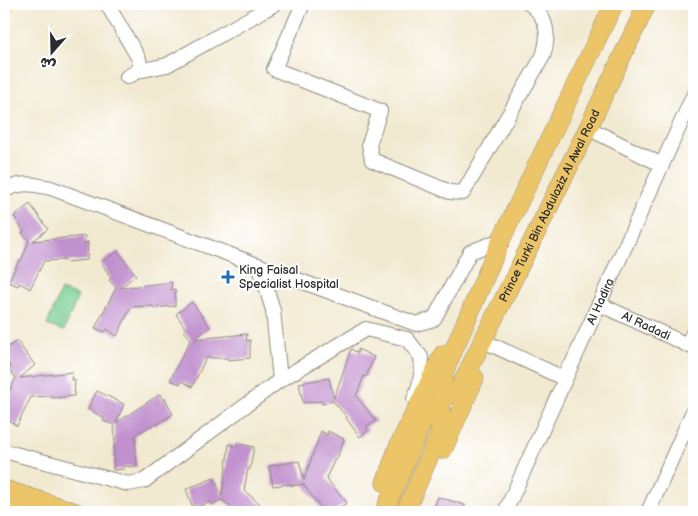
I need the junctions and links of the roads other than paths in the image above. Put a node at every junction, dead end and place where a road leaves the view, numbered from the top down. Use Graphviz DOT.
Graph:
graph roads {
  1 [pos="107,4"];
  2 [pos="276,4"];
  3 [pos="302,4"];
  4 [pos="530,4"];
  5 [pos="614,4"];
  6 [pos="647,4"];
  7 [pos="694,94"];
  8 [pos="588,128"];
  9 [pos="662,165"];
  10 [pos="4,192"];
  11 [pos="534,234"];
  12 [pos="501,240"];
  13 [pos="259,265"];
  14 [pos="599,304"];
  15 [pos="694,331"];
  16 [pos="490,344"];
  17 [pos="691,347"];
  18 [pos="280,380"];
  19 [pos="442,400"];
  20 [pos="694,409"];
  21 [pos="691,425"];
  22 [pos="398,447"];
  23 [pos="4,452"];
  24 [pos="4,490"];
  25 [pos="4,502"];
  26 [pos="506,510"];
  27 [pos="48,512"];
  28 [pos="76,512"];
  29 [pos="374,512"];
  30 [pos="384,512"];
  31 [pos="405,512"];
  32 [pos="415,512"];
  33 [pos="648,512"];
  1 -- 2 [label="street"];
  3 -- 4 [label="street"];
  5 -- 12 [label="main road, Prince Turki Bin Abdulaziz Al Awal Road"];
  6 -- 8 [label="main road, Prince Turki Bin Abdulaziz Al Awal Road"];
  7 -- 9 [label="street, Al Hadira"];
  8 -- 9 [label="street"];
  8 -- 11 [label="main road, Prince Turki Bin Abdulaziz Al Awal Road"];
  9 -- 14 [label="street, Al Hadira"];
  10 -- 13 [label="street"];
  11 -- 16 [label="main road"];
  11 -- 19 [label="main road, Prince Turki Bin Abdulaziz Al Awal Road"];
  12 -- 13 [label="street"];
  12 -- 19 [label="main road, Prince Turki Bin Abdulaziz Al Awal Road"];
  12 -- 22 [label="main road"];
  13 -- 18 [label="street"];
  14 -- 16 [label="street"];
  14 -- 17 [label="street, Al Radadi"];
  14 -- 26 [label="street, Al Hadira"];
  15 -- 17 [label="street"];
  16 -- 32 [label="main road"];
  18 -- 22 [label="street"];
  18 -- 23 [label="street"];
  19 -- 30 [label="main road, Prince Turki Bin Abdulaziz Al Awal Road"];
  19 -- 31 [label="main road, Prince Turki Bin Abdulaziz Al Awal Road"];
  20 -- 21 [label="street"];
  21 -- 33 [label="street"];
  22 -- 29 [label="main road"];
  24 -- 28 [label="main road"];
  25 -- 27 [label="highway"];
}
